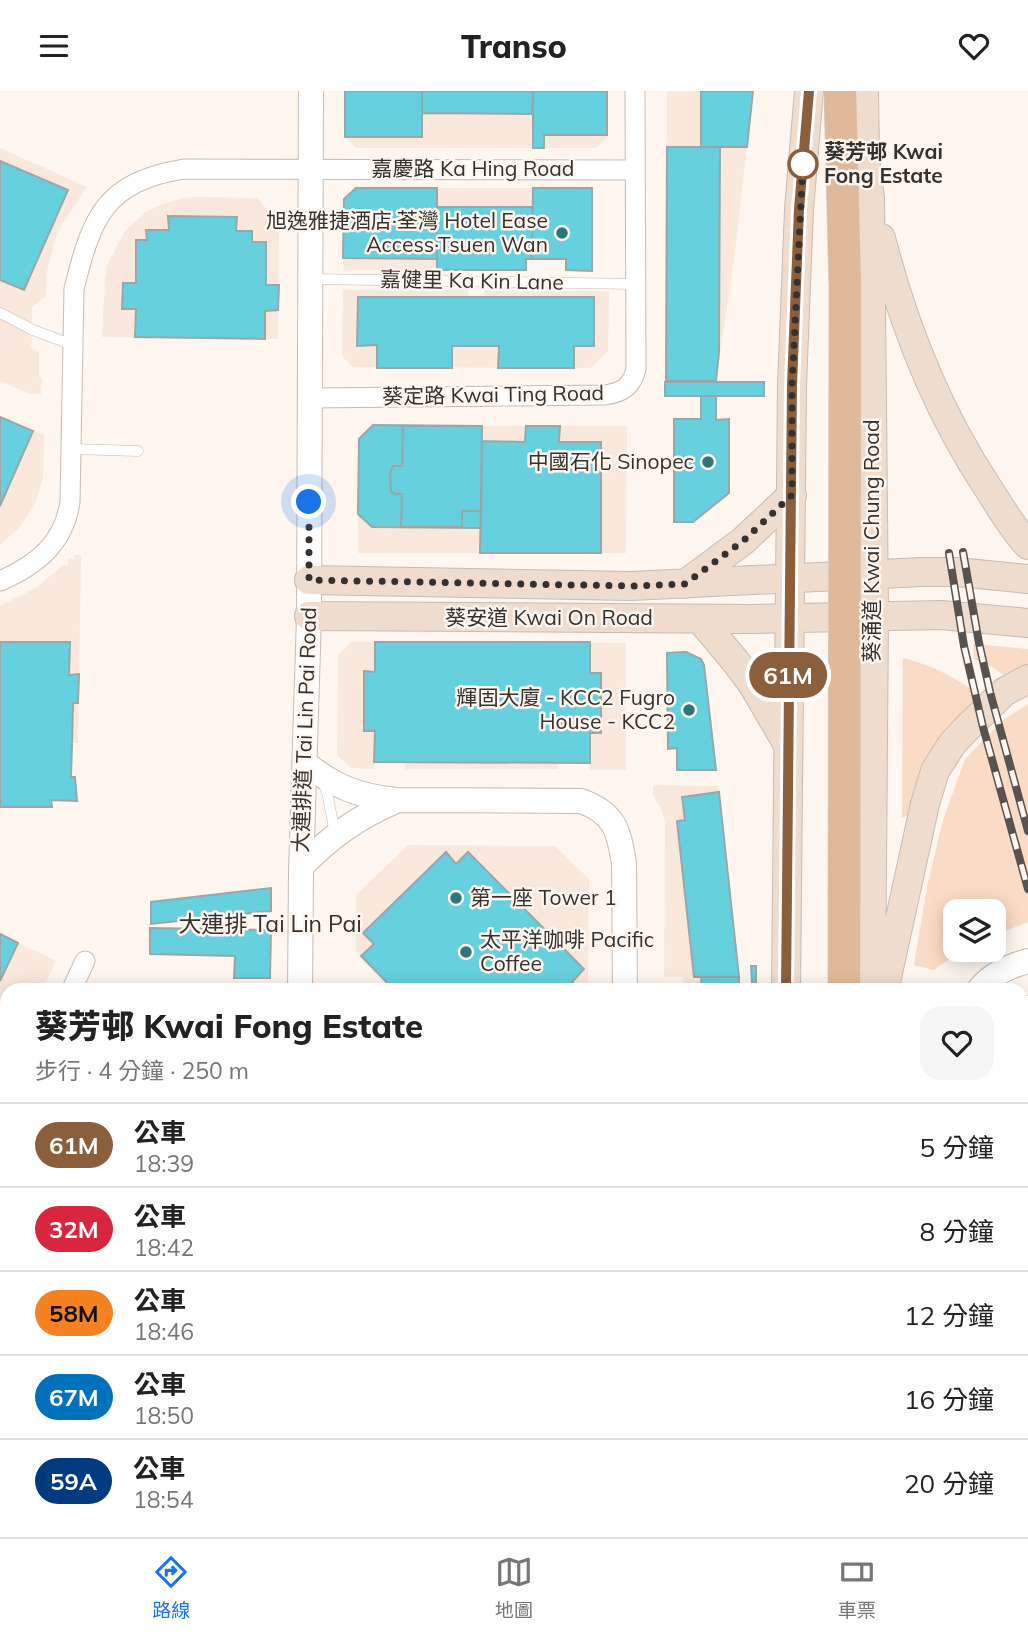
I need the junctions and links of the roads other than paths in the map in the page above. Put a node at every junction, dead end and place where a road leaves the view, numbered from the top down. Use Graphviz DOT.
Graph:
graph roads {
  1 [pos="311,91"];
  2 [pos="635,91"];
  3 [pos="809,91"];
  4 [pos="827,91"];
  5 [pos="840,91"];
  6 [pos="864,91"];
  7 [pos="311,169"];
  8 [pos="635,170"];
  9 [pos="870,198"];
  10 [pos="310,279"];
  11 [pos="635,284"];
  12 [pos="0,313"];
  13 [pos="73,345"];
  14 [pos="310,398"];
  15 [pos="72,449"];
  16 [pos="138,451"];
  17 [pos="792,495"];
  18 [pos="1028,545"];
  19 [pos="873,572"];
  20 [pos="790,578"];
  21 [pos="1028,579"];
  22 [pos="309,580"];
  23 [pos="0,581"];
  24 [pos="685,584"];
  25 [pos="309,616"];
  26 [pos="874,616"];
  27 [pos="790,618"];
  28 [pos="699,619"];
  29 [pos="1028,623"];
  30 [pos="1028,679"];
  31 [pos="788,745"];
  32 [pos="312,769"];
  33 [pos="396,800"];
  34 [pos="335,834"];
  35 [pos="301,867"];
  36 [pos="85,961"];
  37 [pos="1028,961"];
  38 [pos="75,983"];
  39 [pos="300,983"];
  40 [pos="625,983"];
  41 [pos="786,983"];
  42 [pos="826,983"];
  43 [pos="844,983"];
  44 [pos="871,983"];
  45 [pos="886,983"];
  46 [pos="986,983"];
  1 -- 7 [label="street, 大連排道 Tai Lin Pai Road"];
  2 -- 8 [label="street, 葵定路 Kwai Ting Road"];
  3 -- 17 [label="main road"];
  4 -- 42 [label="main road"];
  5 -- 43 [label="main road, 葵涌道 Kwai Chung Road, bridge"];
  6 -- 9 [label="main road, 葵涌道 Kwai Chung Road"];
  7 -- 8 [label="street, 嘉慶路 Ka Hing Road"];
  7 -- 10 [label="street, 大連排道 Tai Lin Pai Road"];
  7 -- 13 [label="street, 嘉慶路 Ka Hing Road"];
  8 -- 11 [label="street, 葵定路 Kwai Ting Road"];
  9 -- 18 [label="main road"];
  9 -- 19 [label="main road, 葵涌道 Kwai Chung Road"];
  10 -- 11 [label="lane, 嘉健里 Ka Kin Lane"];
  10 -- 14 [label="street, 大連排道 Tai Lin Pai Road"];
  11 -- 14 [label="street, 葵定路 Kwai Ting Road"];
  12 -- 13 [label="lane"];
  13 -- 15 [label="street, 嘉慶路 Ka Hing Road"];
  14 -- 22 [label="street, 大連排道 Tai Lin Pai Road"];
  15 -- 16 [label="lane"];
  15 -- 23 [label="street, 嘉慶路 Ka Hing Road"];
  17 -- 20 [label="main road"];
  17 -- 24 [label="main road"];
  19 -- 20 [label="main road, 葵安道 Kwai On Road"];
  19 -- 21 [label="main road, 葵安道 Kwai On Road"];
  19 -- 26 [label="main road, 葵涌道 Kwai Chung Road"];
  20 -- 24 [label="main road, 葵安道 Kwai On Road"];
  20 -- 27 [label="main road"];
  22 -- 24 [label="main road, 葵安道 Kwai On Road"];
  22 -- 25 [label="street, 大連排道 Tai Lin Pai Road"];
  25 -- 28 [label="main road, 葵安道 Kwai On Road"];
  25 -- 32 [label="street, 大連排道 Tai Lin Pai Road"];
  26 -- 27 [label="main road, 葵安道 Kwai On Road"];
  26 -- 29 [label="main road, 葵安道 Kwai On Road"];
  26 -- 44 [label="main road, 葵涌道 Kwai Chung Road"];
  27 -- 28 [label="main road, 葵安道 Kwai On Road"];
  27 -- 31 [label="main road"];
  28 -- 31 [label="main road"];
  30 -- 45 [label="main road"];
  31 -- 41 [label="main road"];
  32 -- 33 [label="street"];
  32 -- 34 [label="lane"];
  32 -- 35 [label="street, 大連排道 Tai Lin Pai Road"];
  33 -- 34 [label="street"];
  33 -- 40 [label="street"];
  34 -- 35 [label="street"];
  35 -- 39 [label="street, 大連排道 Tai Lin Pai Road"];
  36 -- 38 [label="street"];
  37 -- 46 [label="street"];
}
